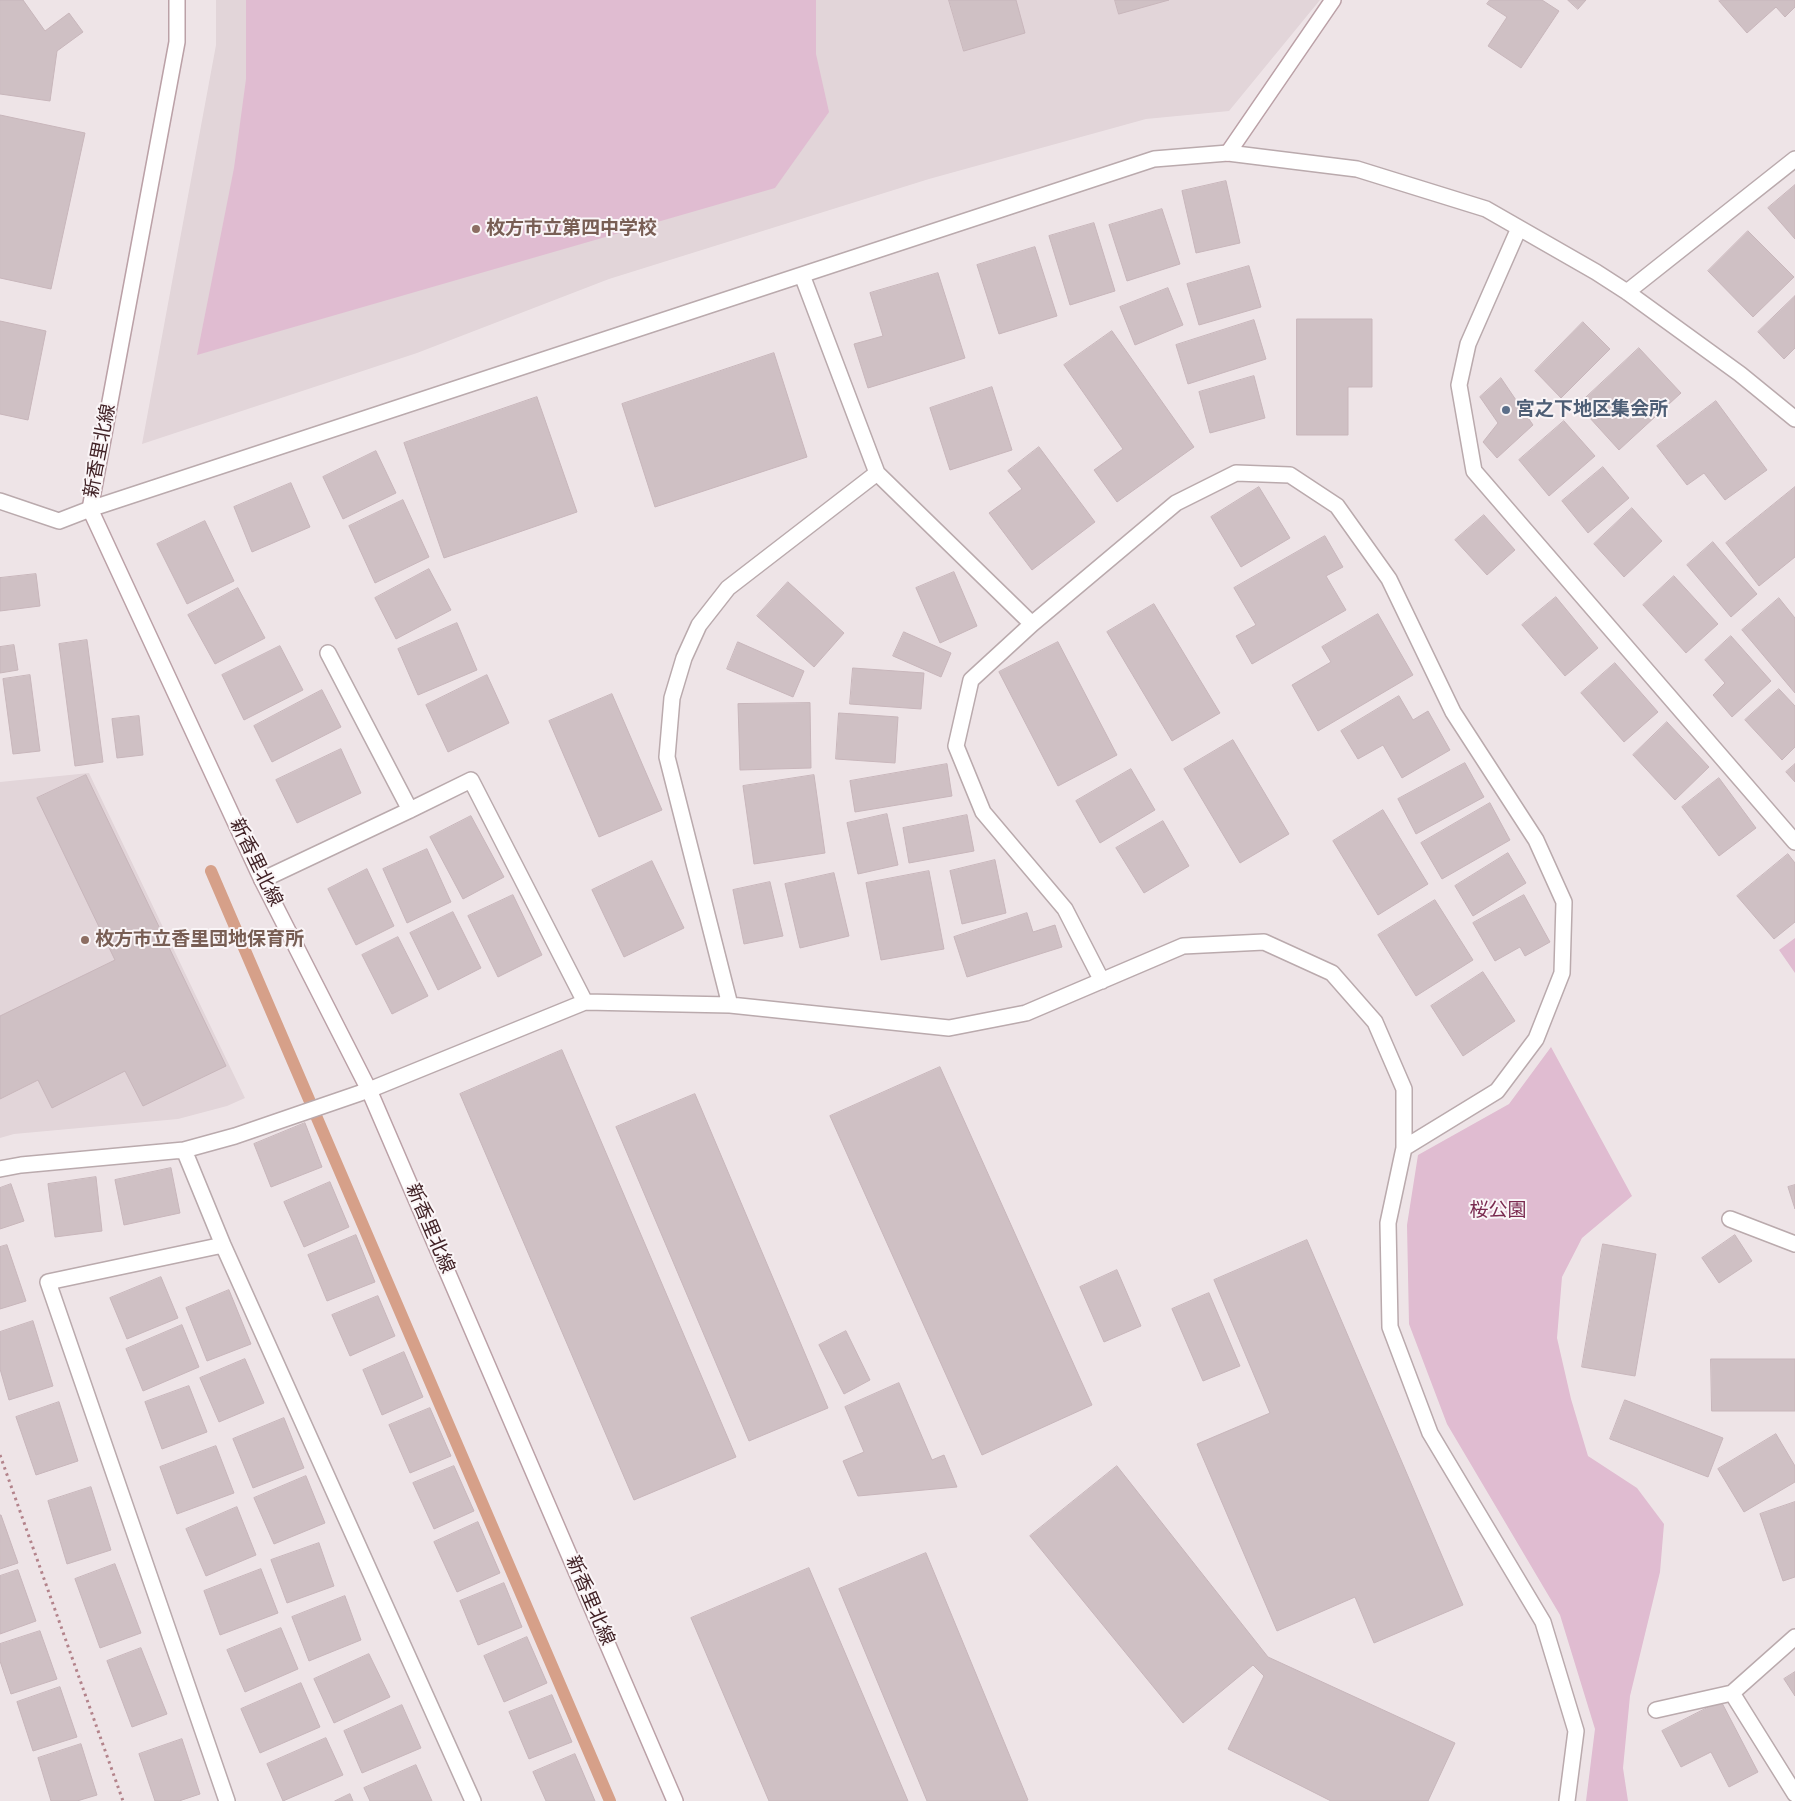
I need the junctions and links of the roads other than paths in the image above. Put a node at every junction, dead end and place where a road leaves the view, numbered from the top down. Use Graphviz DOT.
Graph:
graph roads {
  1 [pos="177,0"];
  2 [pos="1333,0"];
  3 [pos="1228,152"];
  4 [pos="1795,159"];
  5 [pos="1519,228"];
  6 [pos="802,275"];
  7 [pos="1627,292"];
  8 [pos="1795,419"];
  9 [pos="877,473"];
  10 [pos="0,501"];
  11 [pos="90,509"];
  12 [pos="1032,624"];
  13 [pos="328,653"];
  14 [pos="410,810"];
  15 [pos="1795,842"];
  16 [pos="262,880"];
  17 [pos="1102,981"];
  18 [pos="585,1002"];
  19 [pos="730,1006"];
  20 [pos="369,1090"];
  21 [pos="1404,1148"];
  22 [pos="184,1150"];
  23 [pos="0,1170"];
  24 [pos="1730,1220"];
  25 [pos="1795,1244"];
  26 [pos="223,1245"];
  27 [pos="1795,1636"];
  28 [pos="1732,1693"];
  29 [pos="1656,1710"];
  30 [pos="1795,1794"];
  31 [pos="227,1801"];
  32 [pos="473,1801"];
  33 [pos="675,1801"];
  34 [pos="1567,1801"];
  1 -- 11 [label="street, 新香里北線"];
  2 -- 3 [label="street"];
  3 -- 5 [label="street"];
  3 -- 6 [label="street"];
  4 -- 7 [label="street"];
  5 -- 7 [label="street"];
  5 -- 15 [label="street"];
  6 -- 9 [label="street"];
  6 -- 11 [label="street"];
  7 -- 8 [label="street"];
  9 -- 12 [label="street"];
  9 -- 19 [label="street"];
  10 -- 11 [label="street"];
  11 -- 16 [label="street, 新香里北線"];
  12 -- 17 [label="street"];
  12 -- 21 [label="street"];
  13 -- 14 [label="street"];
  14 -- 16 [label="street"];
  14 -- 18 [label="street"];
  16 -- 20 [label="street, 新香里北線"];
  17 -- 19 [label="street"];
  17 -- 21 [label="street"];
  18 -- 19 [label="street"];
  18 -- 20 [label="street"];
  20 -- 22 [label="street"];
  20 -- 33 [label="street, 新香里北線"];
  21 -- 34 [label="street"];
  22 -- 23 [label="street"];
  22 -- 26 [label="street"];
  24 -- 25 [label="street"];
  26 -- 31 [label="street"];
  26 -- 32 [label="street"];
  27 -- 28 [label="street"];
  28 -- 29 [label="street"];
  28 -- 30 [label="street"];
}
